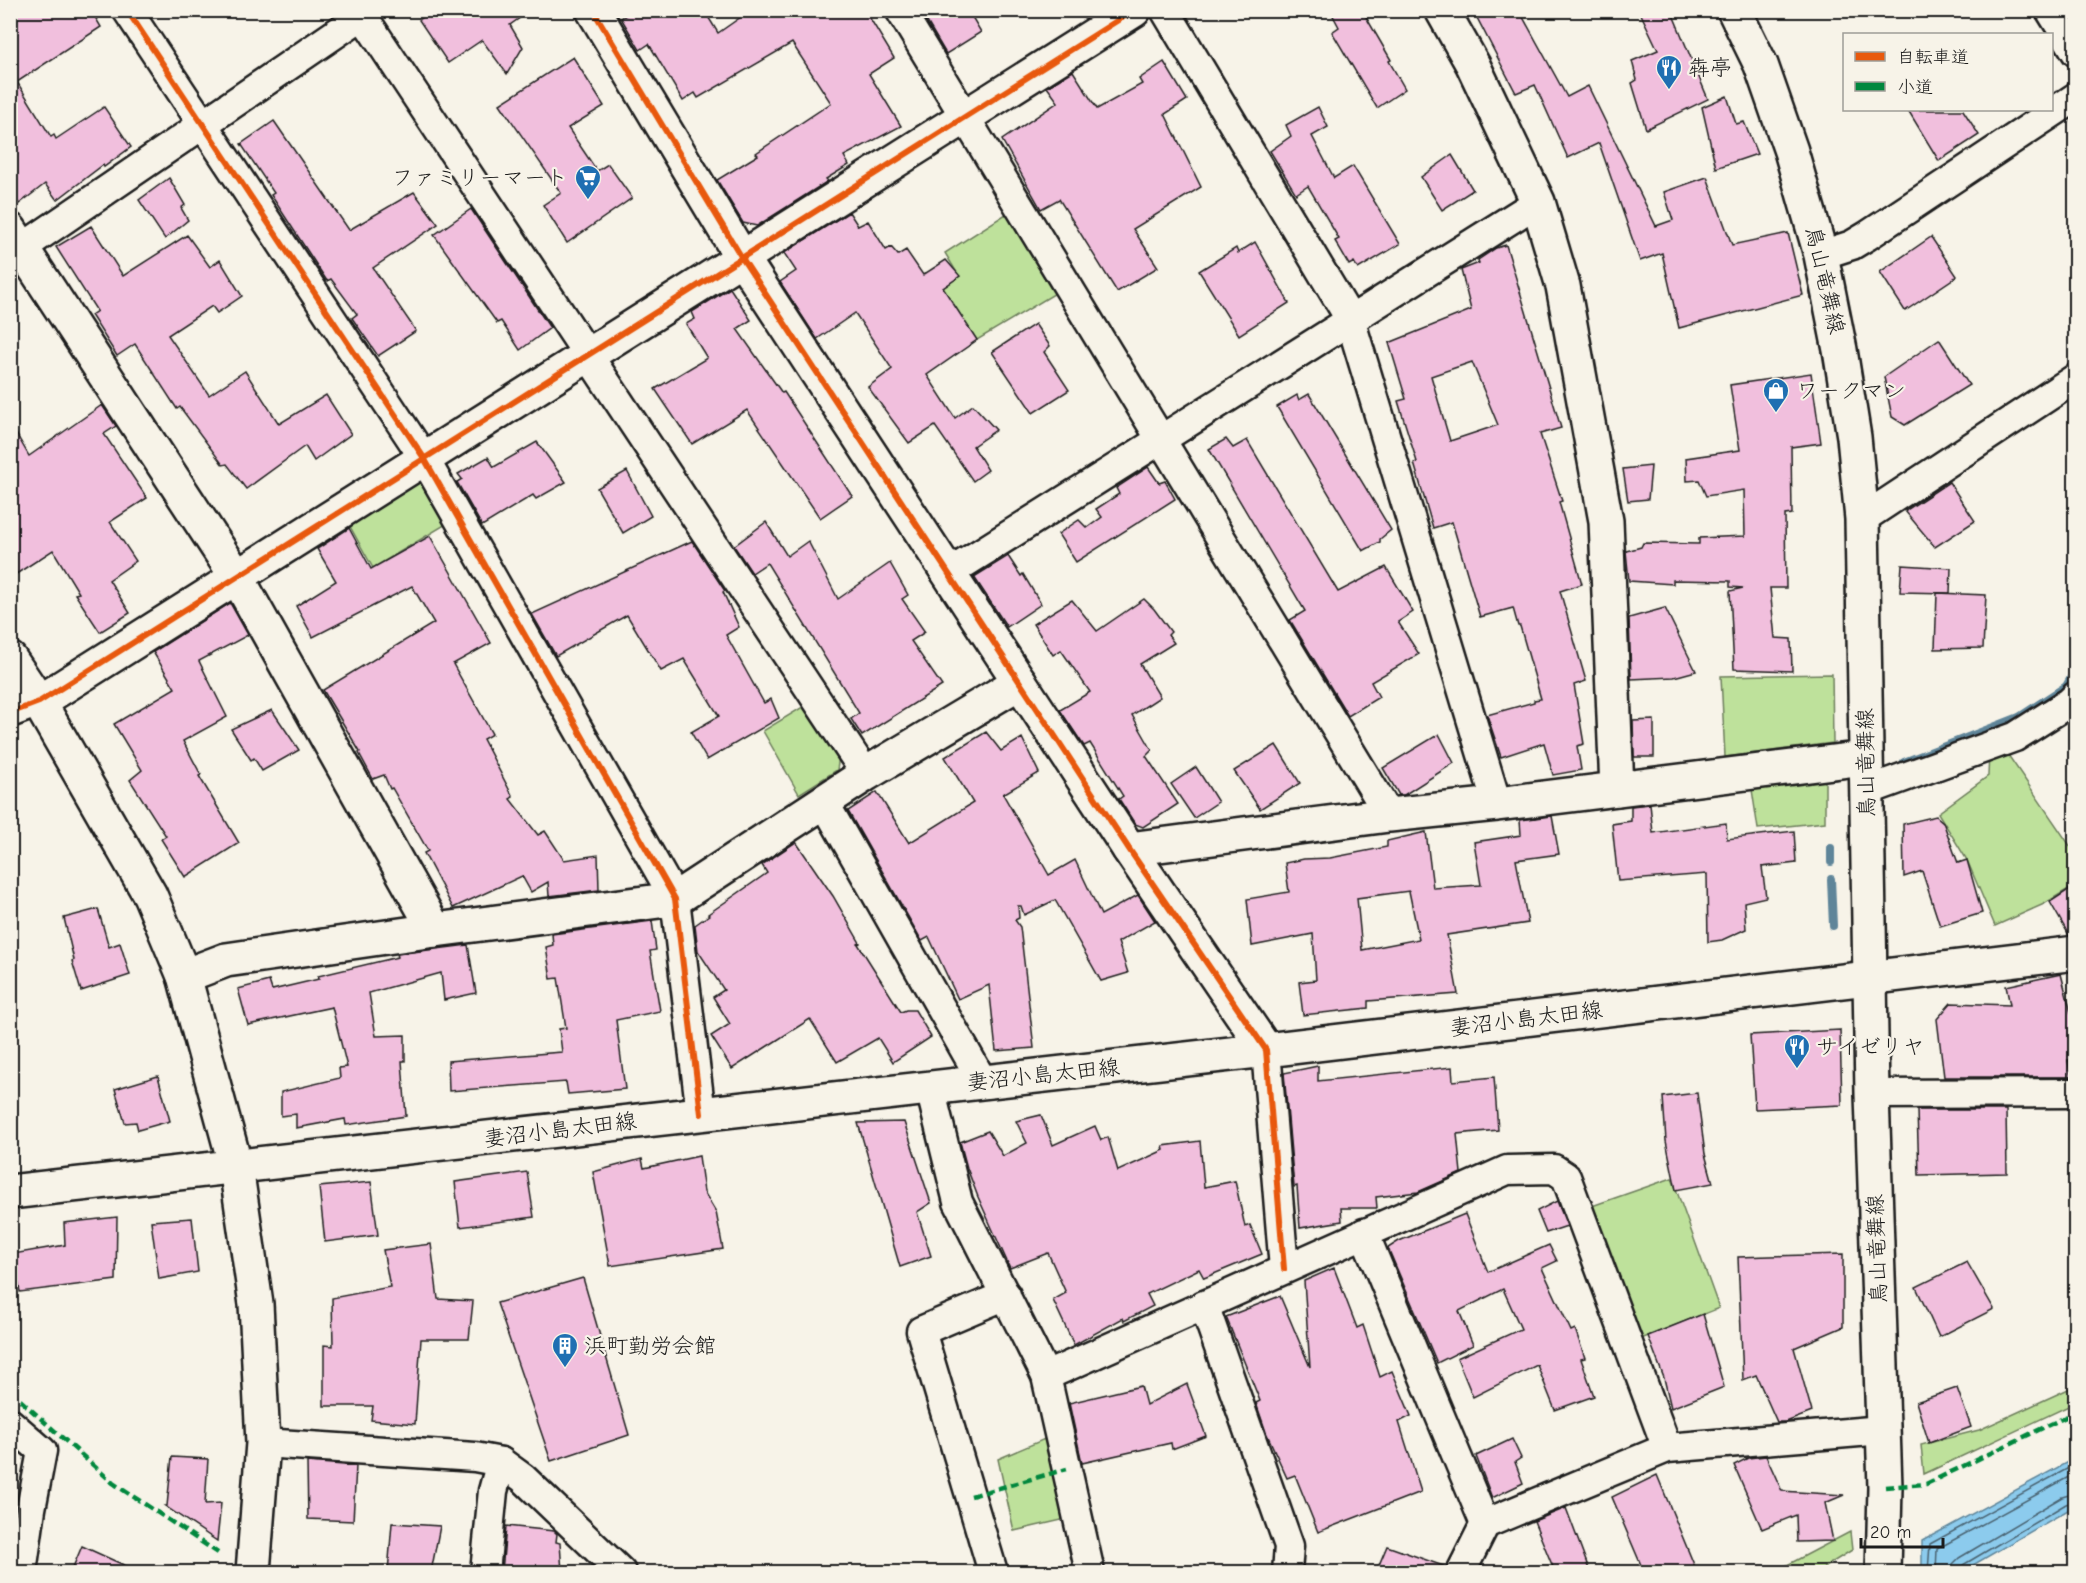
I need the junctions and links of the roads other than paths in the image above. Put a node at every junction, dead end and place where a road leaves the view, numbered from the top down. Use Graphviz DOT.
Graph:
graph roads {
  1 [pos="127,10"];
  2 [pos="592,10"];
  3 [pos="900,10"];
  4 [pos="1134,10"];
  5 [pos="1165,10"];
  6 [pos="1442,10"];
  7 [pos="1734,10"];
  8 [pos="2050,10"];
  9 [pos="364,12"];
  10 [pos="2076,52"];
  11 [pos="2076,97"];
  12 [pos="964,118"];
  13 [pos="203,125"];
  14 [pos="1538,202"];
  15 [pos="16,239"];
  16 [pos="1821,255"];
  17 [pos="742,258"];
  18 [pos="1350,319"];
  19 [pos="588,355"];
  20 [pos="2076,378"];
  21 [pos="1161,441"];
  22 [pos="424,458"];
  23 [pos="1862,519"];
  24 [pos="949,573"];
  25 [pos="237,577"];
  26 [pos="10,659"];
  27 [pos="1020,682"];
  28 [pos="2076,696"];
  29 [pos="25,707"];
  30 [pos="1865,758"];
  31 [pos="866,774"];
  32 [pos="1617,789"];
  33 [pos="1866,790"];
  34 [pos="824,802"];
  35 [pos="1497,804"];
  36 [pos="1389,815"];
  37 [pos="1129,849"];
  38 [pos="675,899"];
  39 [pos="435,930"];
  40 [pos="2076,952"];
  41 [pos="184,976"];
  42 [pos="1870,978"];
  43 [pos="1266,1050"];
  44 [pos="983,1082"];
  45 [pos="930,1088"];
  46 [pos="2076,1092"];
  47 [pos="1872,1094"];
  48 [pos="701,1114"];
  49 [pos="236,1167"];
  50 [pos="10,1192"];
  51 [pos="1365,1233"];
  52 [pos="1284,1269"];
  53 [pos="1006,1295"];
  54 [pos="1204,1305"];
  55 [pos="1046,1376"];
  56 [pos="10,1423"];
  57 [pos="1883,1430"];
  58 [pos="263,1443"];
  59 [pos="1667,1448"];
  60 [pos="501,1462"];
  61 [pos="1485,1524"];
  62 [pos="22,1572"];
  63 [pos="253,1572"];
  64 [pos="485,1572"];
  65 [pos="621,1572"];
  66 [pos="993,1572"];
  67 [pos="1090,1572"];
  68 [pos="1287,1572"];
  69 [pos="1461,1572"];
  70 [pos="1883,1572"];
  1 -- 13 [label="street"];
  2 -- 17 [label="street"];
  3 -- 12 [label="street"];
  4 -- 12 [label="street"];
  5 -- 18 [label="street"];
  6 -- 14 [label="street"];
  7 -- 16 [label="street, 鳥山竜舞線"];
  8 -- 10 [label="street"];
  9 -- 13 [label="street"];
  9 -- 19 [label="street"];
  11 -- 16 [label="street"];
  12 -- 17 [label="street"];
  12 -- 21 [label="street"];
  13 -- 15 [label="street"];
  13 -- 22 [label="street"];
  14 -- 18 [label="street"];
  14 -- 32 [label="street"];
  15 -- 25 [label="street"];
  16 -- 23 [label="street, 鳥山竜舞線"];
  17 -- 19 [label="street"];
  17 -- 24 [label="street"];
  18 -- 21 [label="street"];
  18 -- 35 [label="street"];
  19 -- 22 [label="street"];
  19 -- 31 [label="street"];
  20 -- 23 [label="street"];
  21 -- 24 [label="street"];
  21 -- 36 [label="street"];
  22 -- 25 [label="street"];
  22 -- 38 [label="street"];
  23 -- 30 [label="street, 鳥山竜舞線"];
  24 -- 27 [label="street"];
  25 -- 29 [label="street"];
  25 -- 39 [label="street"];
  26 -- 29 [label="street"];
  27 -- 31 [label="street"];
  27 -- 37 [label="street"];
  28 -- 33 [label="street"];
  29 -- 41 [label="street"];
  30 -- 32 [label="street"];
  30 -- 33 [label="street, 鳥山竜舞線"];
  31 -- 34 [label="street"];
  32 -- 35 [label="street"];
  33 -- 42 [label="street, 鳥山竜舞線"];
  34 -- 38 [label="street"];
  34 -- 44 [label="street"];
  35 -- 36 [label="street"];
  36 -- 37 [label="street"];
  37 -- 43 [label="street"];
  38 -- 39 [label="street"];
  38 -- 48 [label="street"];
  39 -- 41 [label="street"];
  40 -- 42 [label="street, 妻沼小島太田線"];
  41 -- 49 [label="street"];
  42 -- 43 [label="street, 妻沼小島太田線"];
  42 -- 47 [label="street, 鳥山竜舞線"];
  43 -- 44 [label="street, 妻沼小島太田線"];
  43 -- 52 [label="street"];
  44 -- 45 [label="street, 妻沼小島太田線"];
  45 -- 48 [label="street, 妻沼小島太田線"];
  45 -- 53 [label="street"];
  46 -- 47 [label="street"];
  47 -- 57 [label="street, 鳥山竜舞線"];
  48 -- 49 [label="street, 妻沼小島太田線"];
  49 -- 50 [label="street, 妻沼小島太田線"];
  49 -- 58 [label="street"];
  51 -- 52 [label="street"];
  51 -- 59 [label="street"];
  51 -- 61 [label="street"];
  52 -- 54 [label="street"];
  53 -- 55 [label="street"];
  53 -- 66 [label="street"];
  54 -- 55 [label="street"];
  54 -- 68 [label="street"];
  55 -- 67 [label="street"];
  56 -- 62 [label="street"];
  57 -- 59 [label="street"];
  57 -- 70 [label="street, 鳥山竜舞線"];
  58 -- 60 [label="street"];
  58 -- 63 [label="street"];
  59 -- 61 [label="street"];
  60 -- 64 [label="street"];
  60 -- 65 [label="street"];
  61 -- 69 [label="street"];
}
